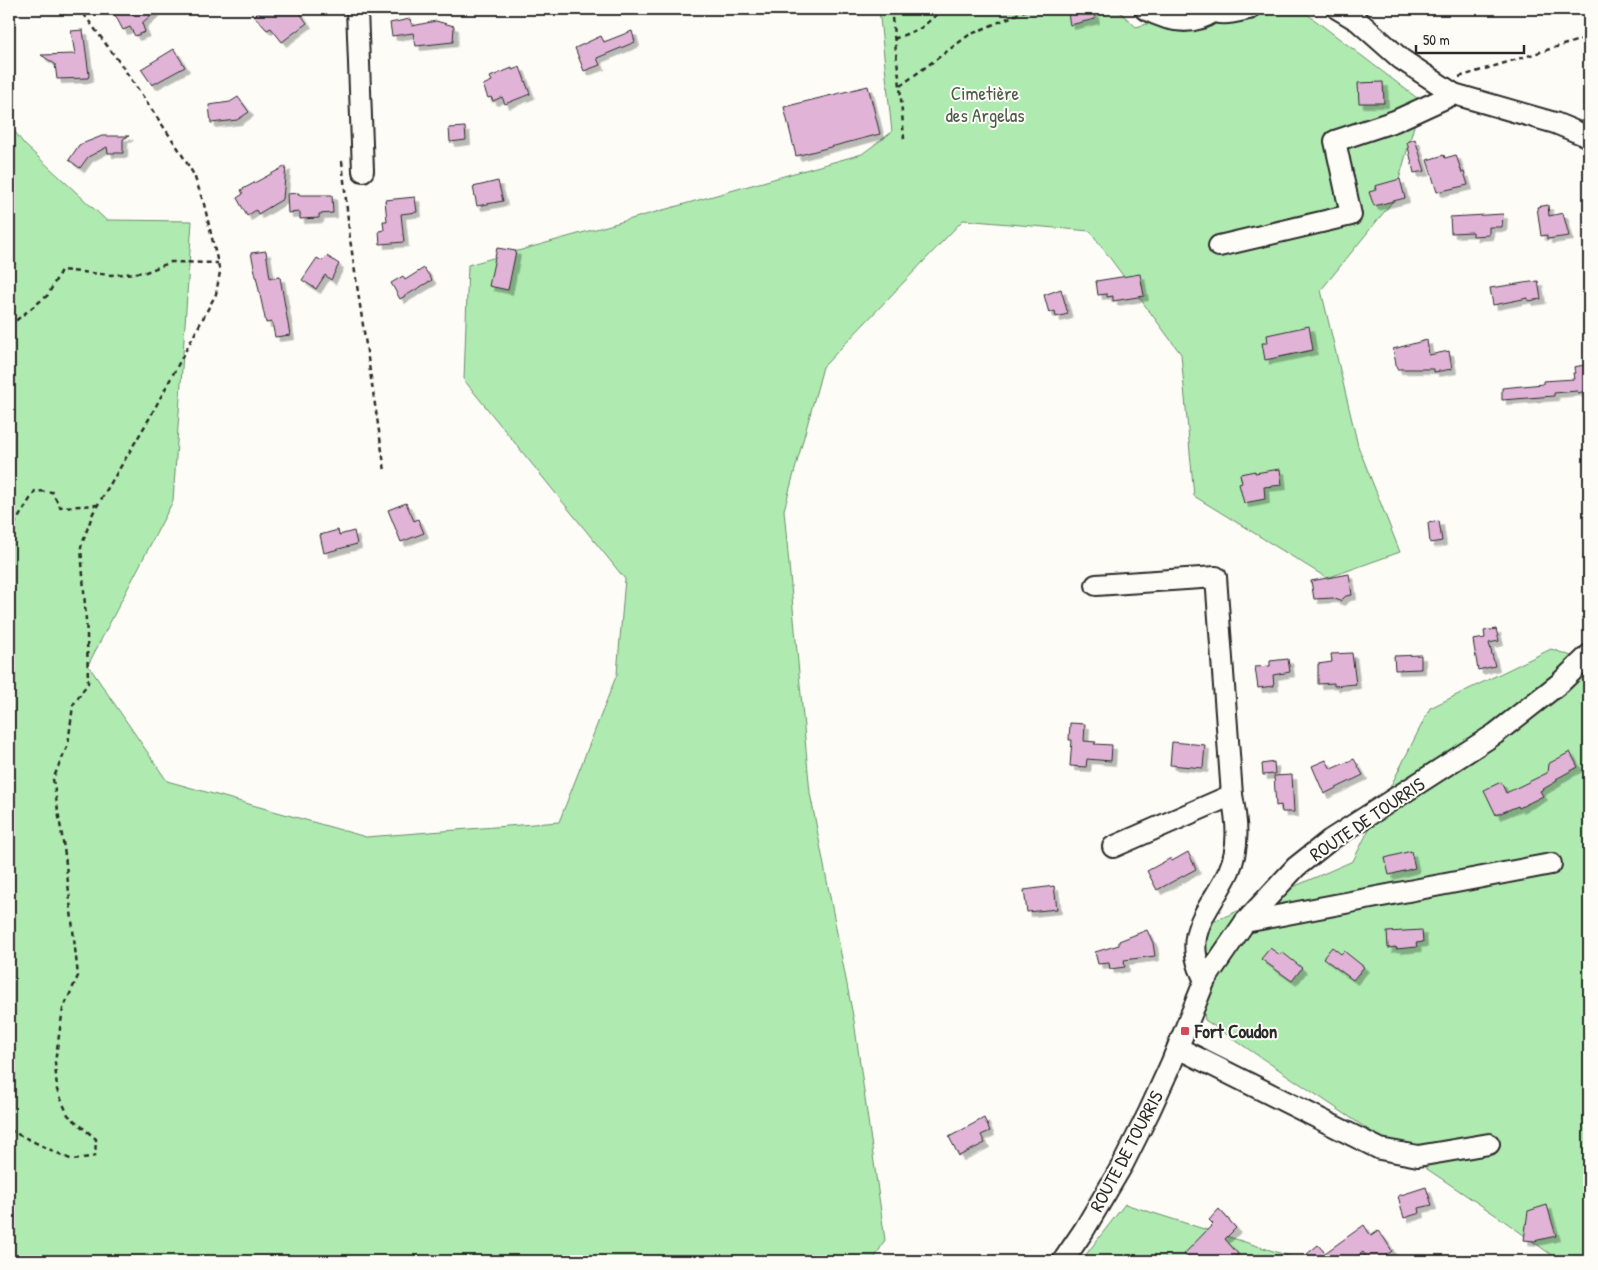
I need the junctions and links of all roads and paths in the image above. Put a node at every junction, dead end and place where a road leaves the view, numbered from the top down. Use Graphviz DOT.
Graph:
graph roads {
  1 [pos="80,9"];
  2 [pos="358,9"];
  3 [pos="902,9"];
  4 [pos="943,9"];
  5 [pos="1029,9"];
  6 [pos="1145,9"];
  7 [pos="1249,9"];
  8 [pos="1338,9"];
  9 [pos="1211,10"];
  10 [pos="892,11"];
  11 [pos="1589,37"];
  12 [pos="894,39"];
  13 [pos="900,86"];
  14 [pos="1446,89"];
  15 [pos="1589,137"];
  16 [pos="904,139"];
  17 [pos="342,161"];
  18 [pos="362,171"];
  19 [pos="1219,246"];
  20 [pos="218,263"];
  21 [pos="9,326"];
  22 [pos="385,470"];
  23 [pos="98,505"];
  24 [pos="9,533"];
  25 [pos="1096,585"];
  26 [pos="1589,655"];
  27 [pos="1232,796"];
  28 [pos="1113,847"];
  29 [pos="1551,864"];
  30 [pos="1245,922"];
  31 [pos="1205,980"];
  32 [pos="1178,1048"];
  33 [pos="9,1130"];
  34 [pos="1489,1144"];
  35 [pos="1063,1261"];
  1 -- 20 [label="path"];
  2 -- 18 [label="street"];
  3 -- 10 [label="path"];
  4 -- 12 [label="path"];
  5 -- 13 [label="path"];
  6 -- 9 [label="street"];
  7 -- 9 [label="street"];
  8 -- 14 [label="street"];
  10 -- 12 [label="path"];
  11 -- 14 [label="path"];
  12 -- 13 [label="path"];
  13 -- 16 [label="path"];
  14 -- 15 [label="street"];
  14 -- 19 [label="street"];
  17 -- 22 [label="path"];
  20 -- 21 [label="path"];
  20 -- 23 [label="path"];
  23 -- 24 [label="path"];
  23 -- 33 [label="path"];
  25 -- 27 [label="street"];
  26 -- 30 [label="street, ROUTE DE TOURRIS"];
  27 -- 28 [label="street"];
  27 -- 31 [label="street"];
  29 -- 30 [label="street"];
  30 -- 31 [label="street, ROUTE DE TOURRIS"];
  31 -- 32 [label="street, ROUTE DE TOURRIS"];
  32 -- 34 [label="street"];
  32 -- 35 [label="street, ROUTE DE TOURRIS"];
}
